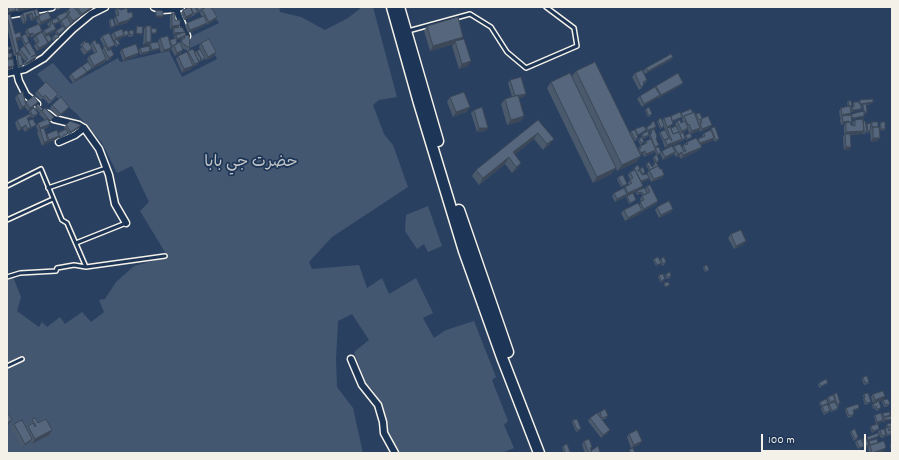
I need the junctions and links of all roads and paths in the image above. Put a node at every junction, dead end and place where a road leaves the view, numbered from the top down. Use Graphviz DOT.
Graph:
graph roads {
  1 [pos="52,7"];
  2 [pos="105,7"];
  3 [pos="154,7"];
  4 [pos="392,7"];
  5 [pos="399,7"];
  6 [pos="546,7"];
  7 [pos="179,8"];
  8 [pos="7,15"];
  9 [pos="7,33"];
  10 [pos="403,33"];
  11 [pos="187,36"];
  12 [pos="16,72"];
  13 [pos="7,73"];
  14 [pos="84,128"];
  15 [pos="59,142"];
  16 [pos="106,168"];
  17 [pos="7,186"];
  18 [pos="48,188"];
  19 [pos="53,199"];
  20 [pos="7,220"];
  21 [pos="126,223"];
  22 [pos="76,243"];
  23 [pos="469,253"];
  24 [pos="165,256"];
  25 [pos="86,267"];
  26 [pos="7,276"];
  27 [pos="22,359"];
  28 [pos="351,359"];
  29 [pos="7,366"];
  30 [pos="395,453"];
  31 [pos="540,453"];
  32 [pos="546,453"];
  1 -- 8 [label="street"];
  2 -- 12 [label="street"];
  3 -- 7 [label="street"];
  4 -- 10 [label="main road"];
  5 -- 10 [label="main road"];
  6 -- 10 [label="lane"];
  7 -- 11 [label="street"];
  9 -- 12 [label="street"];
  10 -- 23 [label="main road"];
  12 -- 13 [label="street"];
  12 -- 14 [label="street"];
  14 -- 15 [label="street"];
  14 -- 16 [label="street"];
  16 -- 18 [label="lane"];
  16 -- 21 [label="street"];
  17 -- 18 [label="lane"];
  18 -- 19 [label="lane"];
  19 -- 20 [label="lane"];
  19 -- 22 [label="lane"];
  21 -- 22 [label="lane"];
  22 -- 25 [label="lane"];
  23 -- 31 [label="main road"];
  23 -- 32 [label="main road"];
  24 -- 25 [label="lane"];
  25 -- 26 [label="lane"];
  27 -- 29 [label="lane"];
  28 -- 30 [label="street"];
}
